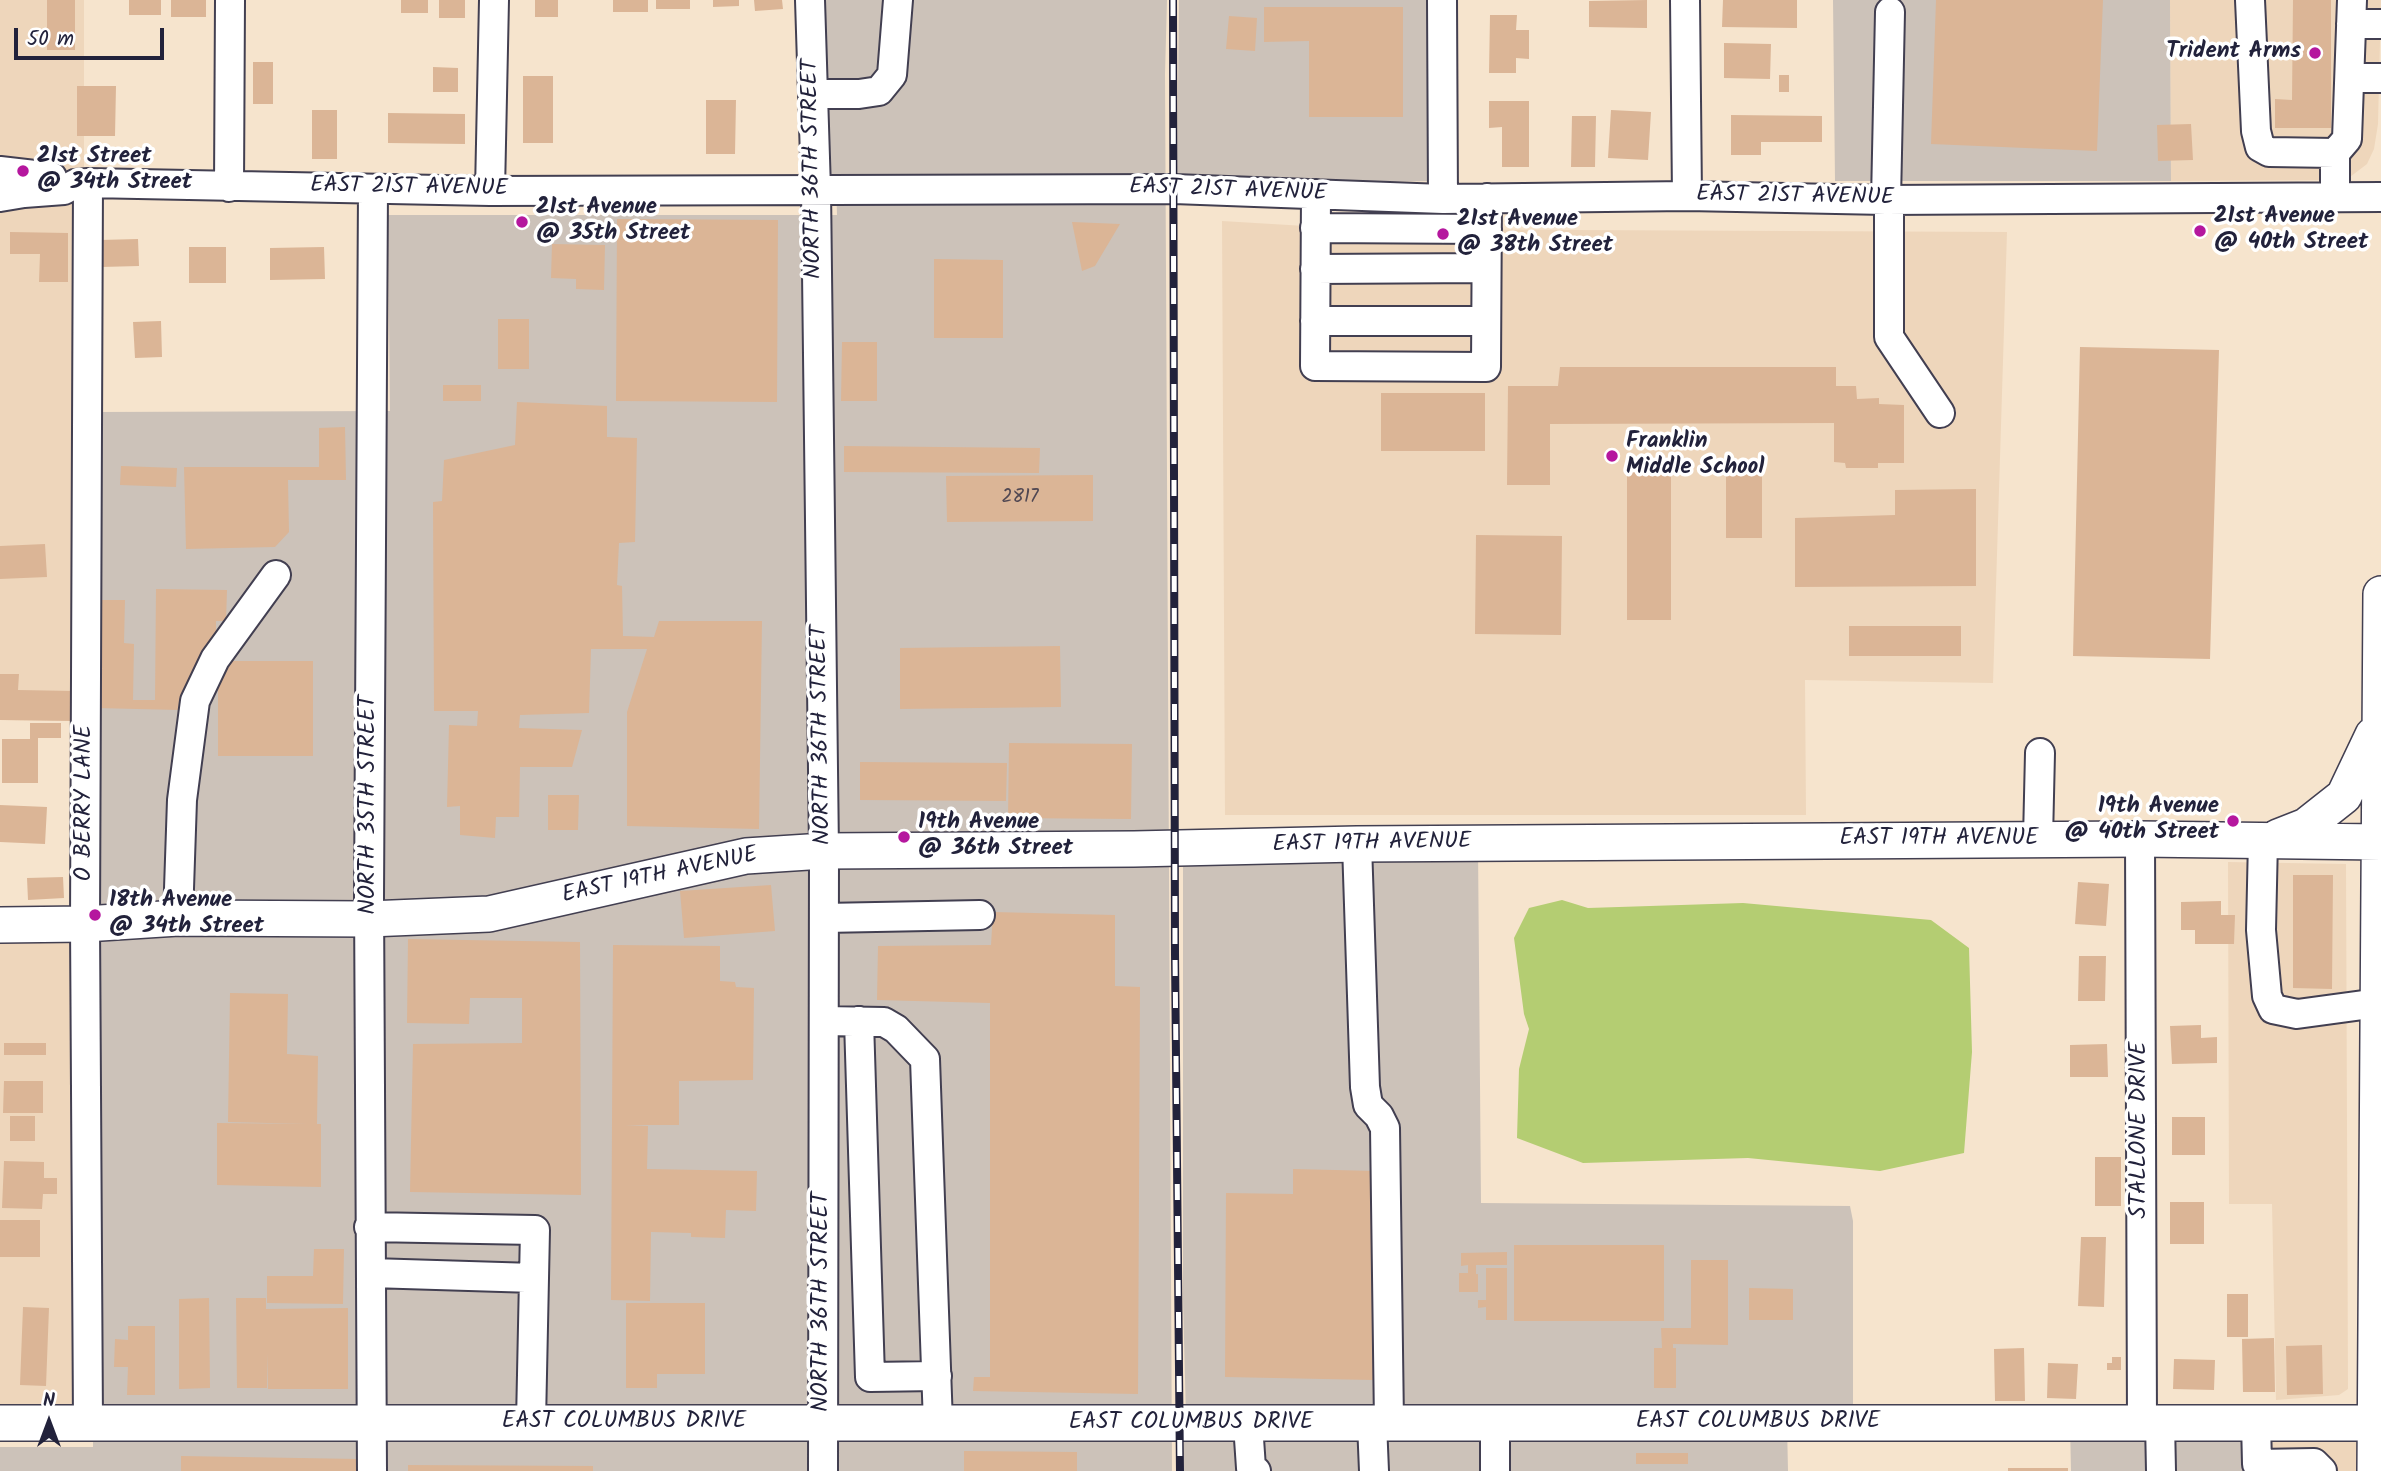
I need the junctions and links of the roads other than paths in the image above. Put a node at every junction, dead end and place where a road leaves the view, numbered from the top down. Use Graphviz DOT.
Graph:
graph roads {
  1 [pos="230,0"];
  2 [pos="494,0"];
  3 [pos="810,0"];
  4 [pos="898,0"];
  5 [pos="1442,0"];
  6 [pos="1685,0"];
  7 [pos="2250,0"];
  8 [pos="1891,12"];
  9 [pos="2352,12"];
  10 [pos="2381,24"];
  11 [pos="2350,78"];
  12 [pos="2381,78"];
  13 [pos="813,94"];
  14 [pos="2269,152"];
  15 [pos="2335,153"];
  16 [pos="0,171"];
  17 [pos="81,184"];
  18 [pos="229,187"];
  19 [pos="373,189"];
  20 [pos="816,189"];
  21 [pos="490,191"];
  22 [pos="1316,194"];
  23 [pos="1686,196"];
  24 [pos="2268,196"];
  25 [pos="0,197"];
  26 [pos="2335,197"];
  27 [pos="2381,197"];
  28 [pos="1487,198"];
  29 [pos="1443,199"];
  30 [pos="1888,200"];
  31 [pos="1315,228"];
  32 [pos="1487,229"];
  33 [pos="1486,268"];
  34 [pos="1315,269"];
  35 [pos="1315,321"];
  36 [pos="1486,321"];
  37 [pos="1940,413"];
  38 [pos="276,575"];
  39 [pos="2381,594"];
  40 [pos="2379,722"];
  41 [pos="2040,753"];
  42 [pos="2038,839"];
  43 [pos="2140,839"];
  44 [pos="2267,840"];
  45 [pos="2380,842"];
  46 [pos="1357,844"];
  47 [pos="824,851"];
  48 [pos="980,915"];
  49 [pos="178,918"];
  50 [pos="824,918"];
  51 [pos="369,919"];
  52 [pos="85,924"];
  53 [pos="0,925"];
  54 [pos="2378,1003"];
  55 [pos="824,1021"];
  56 [pos="859,1021"];
  57 [pos="369,1227"];
  58 [pos="371,1273"];
  59 [pos="534,1279"];
  60 [pos="937,1376"];
  61 [pos="372,1421"];
  62 [pos="88,1422"];
  63 [pos="531,1422"];
  64 [pos="2151,1422"];
  65 [pos="2256,1422"];
  66 [pos="0,1423"];
  67 [pos="1380,1423"];
  68 [pos="1495,1423"];
  69 [pos="2377,1423"];
  70 [pos="823,1424"];
  71 [pos="938,1424"];
  72 [pos="1248,1424"];
  73 [pos="372,1471"];
  74 [pos="823,1471"];
  75 [pos="1256,1471"];
  76 [pos="1374,1471"];
  77 [pos="1495,1471"];
  78 [pos="2161,1471"];
  79 [pos="2322,1471"];
  80 [pos="2375,1471"];
  1 -- 18 [label="street"];
  2 -- 21 [label="street"];
  3 -- 13 [label="street, NORTH 36TH STREET"];
  4 -- 13 [label="street"];
  5 -- 29 [label="street"];
  6 -- 23 [label="street"];
  7 -- 14 [label="street"];
  8 -- 30 [label="street"];
  9 -- 10 [label="street"];
  9 -- 11 [label="street"];
  11 -- 12 [label="street"];
  11 -- 15 [label="street"];
  13 -- 20 [label="street, NORTH 36TH STREET"];
  14 -- 15 [label="street"];
  14 -- 24 [label="street"];
  15 -- 26 [label="street"];
  16 -- 17 [label="street, EAST 21ST AVENUE"];
  17 -- 18 [label="street, EAST 21ST AVENUE"];
  17 -- 25 [label="street, EAST 21ST AVENUE"];
  17 -- 52 [label="street, O BERRY LANE"];
  18 -- 19 [label="street, EAST 21ST AVENUE"];
  19 -- 21 [label="street, EAST 21ST AVENUE"];
  19 -- 51 [label="street, NORTH 35TH STREET"];
  20 -- 21 [label="street, EAST 21ST AVENUE"];
  20 -- 22 [label="street, EAST 21ST AVENUE"];
  20 -- 47 [label="street, NORTH 36TH STREET"];
  22 -- 29 [label="street, EAST 21ST AVENUE"];
  22 -- 31 [label="street"];
  23 -- 28 [label="street, EAST 21ST AVENUE"];
  23 -- 30 [label="street, EAST 21ST AVENUE"];
  24 -- 26 [label="street, EAST 21ST AVENUE"];
  24 -- 30 [label="street, EAST 21ST AVENUE"];
  26 -- 27 [label="street, EAST 21ST AVENUE"];
  28 -- 29 [label="street, EAST 21ST AVENUE"];
  28 -- 32 [label="street"];
  30 -- 37 [label="street"];
  31 -- 32 [label="street"];
  31 -- 34 [label="street"];
  32 -- 33 [label="street"];
  33 -- 34 [label="street"];
  33 -- 36 [label="street"];
  34 -- 35 [label="street"];
  35 -- 36 [label="street"];
  35 -- 36 [label="street"];
  38 -- 49 [label="street"];
  39 -- 40 [label="main road"];
  40 -- 44 [label="main road"];
  40 -- 45 [label="main road"];
  41 -- 42 [label="street"];
  42 -- 43 [label="main road, EAST 19TH AVENUE"];
  42 -- 46 [label="main road, EAST 19TH AVENUE"];
  43 -- 44 [label="main road, EAST 19TH AVENUE"];
  43 -- 64 [label="street, STALLONE DRIVE"];
  44 -- 45 [label="main road, EAST 19TH AVENUE"];
  44 -- 54 [label="street"];
  45 -- 54 [label="main road"];
  46 -- 47 [label="main road, EAST 19TH AVENUE"];
  46 -- 67 [label="street"];
  47 -- 50 [label="street, NORTH 36TH STREET"];
  47 -- 51 [label="main road, EAST 19TH AVENUE"];
  48 -- 50 [label="street"];
  49 -- 51 [label="main road, EAST 19TH AVENUE"];
  49 -- 52 [label="main road, EAST 19TH AVENUE"];
  50 -- 55 [label="street, NORTH 36TH STREET"];
  51 -- 57 [label="street, NORTH 35TH STREET"];
  52 -- 53 [label="main road, EAST 19TH AVENUE"];
  52 -- 62 [label="street, O BERRY LANE"];
  54 -- 69 [label="main road"];
  55 -- 56 [label="street"];
  55 -- 70 [label="street, NORTH 36TH STREET"];
  56 -- 60 [label="street"];
  56 -- 60 [label="street"];
  57 -- 58 [label="street, NORTH 35TH STREET"];
  57 -- 59 [label="street"];
  58 -- 59 [label="street"];
  58 -- 61 [label="street, NORTH 35TH STREET"];
  59 -- 63 [label="street"];
  60 -- 71 [label="street"];
  61 -- 62 [label="main road, EAST COLUMBUS DRIVE"];
  61 -- 63 [label="main road, EAST COLUMBUS DRIVE"];
  61 -- 73 [label="street, NORTH 35TH STREET"];
  62 -- 66 [label="main road, EAST COLUMBUS DRIVE"];
  63 -- 70 [label="main road, EAST COLUMBUS DRIVE"];
  64 -- 65 [label="main road, EAST COLUMBUS DRIVE"];
  64 -- 68 [label="main road, EAST COLUMBUS DRIVE"];
  64 -- 78 [label="street, STALLONE DRIVE"];
  65 -- 69 [label="main road, EAST COLUMBUS DRIVE"];
  65 -- 79 [label="street"];
  67 -- 68 [label="main road, EAST COLUMBUS DRIVE"];
  67 -- 72 [label="main road, EAST COLUMBUS DRIVE"];
  67 -- 76 [label="street"];
  68 -- 77 [label="street"];
  69 -- 80 [label="main road"];
  70 -- 71 [label="main road, EAST COLUMBUS DRIVE"];
  70 -- 74 [label="street, NORTH 36TH STREET"];
  71 -- 72 [label="main road, EAST COLUMBUS DRIVE"];
  72 -- 75 [label="street"];
}
